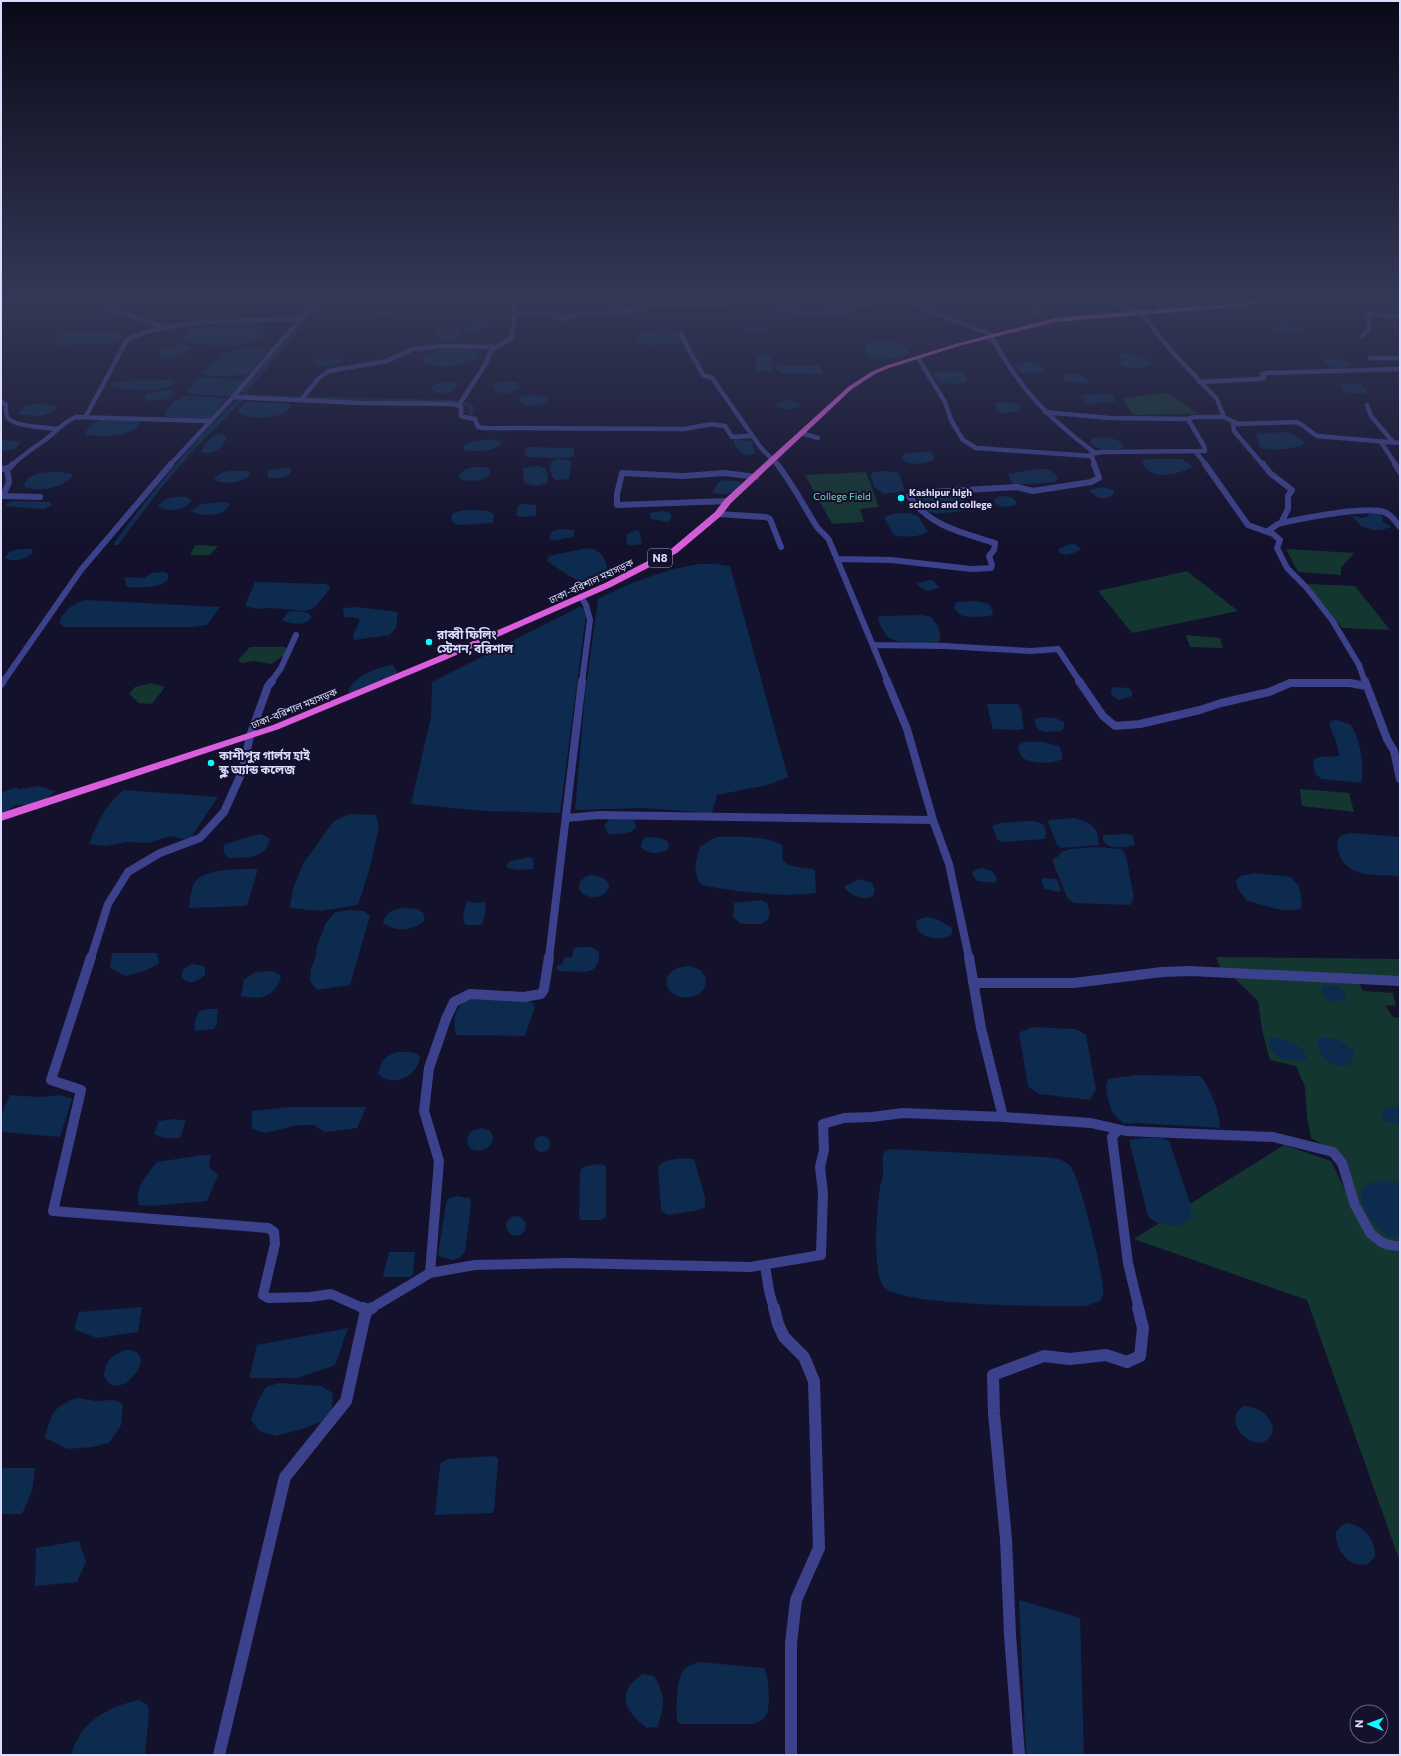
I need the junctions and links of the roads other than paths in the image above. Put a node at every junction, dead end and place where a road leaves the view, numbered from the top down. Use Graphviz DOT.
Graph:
graph roads {
  1 [pos="107,377"];
  2 [pos="250,377"];
  3 [pos="322,377"];
  4 [pos="477,377"];
  5 [pos="709,377"];
  6 [pos="867,377"];
  7 [pos="930,377"];
  8 [pos="1016,377"];
  9 [pos="1195,377"];
  10 [pos="1263,377"];
  11 [pos="1199,382"];
  12 [pos="233,397"];
  13 [pos="301,400"];
  14 [pos="1,401"];
  15 [pos="459,405"];
  16 [pos="1367,405"];
  17 [pos="1045,412"];
  18 [pos="86,416"];
  19 [pos="1224,417"];
  20 [pos="1188,419"];
  21 [pos="210,421"];
  22 [pos="1233,423"];
  23 [pos="58,429"];
  24 [pos="801,433"];
  25 [pos="751,436"];
  26 [pos="818,438"];
  27 [pos="1381,442"];
  28 [pos="1393,442"];
  29 [pos="1400,443"];
  30 [pos="1196,452"];
  31 [pos="1093,455"];
  32 [pos="774,460"];
  33 [pos="4,469"];
  34 [pos="1400,472"];
  35 [pos="756,477"];
  36 [pos="40,497"];
  37 [pos="728,501"];
  38 [pos="718,514"];
  39 [pos="1281,523"];
  40 [pos="1400,527"];
  41 [pos="1268,530"];
  42 [pos="781,547"];
  43 [pos="838,559"];
  44 [pos="581,597"];
  45 [pos="296,635"];
  46 [pos="873,645"];
  47 [pos="1,684"];
  48 [pos="1366,686"];
  49 [pos="250,736"];
  50 [pos="1400,779"];
  51 [pos="1,817"];
  52 [pos="566,818"];
  53 [pos="933,820"];
  54 [pos="1400,981"];
  55 [pos="973,983"];
  56 [pos="1003,1117"];
  57 [pos="1118,1130"];
  58 [pos="1400,1246"];
  59 [pos="765,1265"];
  60 [pos="430,1273"];
  61 [pos="368,1310"];
  62 [pos="220,1755"];
  63 [pos="791,1755"];
  64 [pos="1019,1755"];
  1 -- 18 [label="street"];
  2 -- 12 [label="street"];
  3 -- 13 [label="street"];
  4 -- 15 [label="street"];
  5 -- 25 [label="street"];
  6 -- 24 [label="highway, ঢাকা-বরিশাল মহাসড়ক / N8"];
  7 -- 31 [label="street"];
  8 -- 17 [label="street"];
  9 -- 11 [label="street"];
  10 -- 11 [label="street"];
  11 -- 19 [label="street"];
  12 -- 13 [label="street"];
  12 -- 21 [label="street"];
  13 -- 15 [label="street"];
  14 -- 23 [label="street"];
  15 -- 25 [label="street"];
  16 -- 28 [label="street"];
  17 -- 20 [label="street"];
  17 -- 31 [label="street"];
  18 -- 21 [label="street"];
  18 -- 23 [label="street"];
  19 -- 20 [label="street"];
  19 -- 22 [label="street"];
  20 -- 30 [label="street"];
  21 -- 47 [label="street"];
  22 -- 27 [label="street"];
  22 -- 39 [label="street"];
  23 -- 33 [label="street"];
  24 -- 26 [label="street"];
  24 -- 32 [label="highway, ঢাকা-বরিশাল মহাসড়ক / N8"];
  25 -- 32 [label="street"];
  27 -- 28 [label="street"];
  27 -- 34 [label="street"];
  28 -- 29 [label="street"];
  30 -- 31 [label="street"];
  30 -- 41 [label="street"];
  31 -- 43 [label="street"];
  32 -- 35 [label="highway, ঢাকা-বরিশাল মহাসড়ক / N8"];
  32 -- 43 [label="street"];
  33 -- 36 [label="street"];
  35 -- 37 [label="highway, ঢাকা-বরিশাল মহাসড়ক / N8"];
  35 -- 37 [label="street"];
  37 -- 38 [label="highway, ঢাকা-বরিশাল মহাসড়ক / N8"];
  38 -- 42 [label="street"];
  38 -- 44 [label="highway, ঢাকা-বরিশাল মহাসড়ক / N8"];
  39 -- 40 [label="street"];
  39 -- 41 [label="street"];
  41 -- 48 [label="street"];
  43 -- 46 [label="street"];
  44 -- 49 [label="highway, ঢাকা-বরিশাল মহাসড়ক / N8"];
  44 -- 52 [label="street"];
  45 -- 49 [label="street"];
  46 -- 48 [label="street"];
  46 -- 53 [label="street"];
  48 -- 50 [label="street"];
  49 -- 51 [label="highway, ঢাকা-বরিশাল মহাসড়ক / N8"];
  49 -- 61 [label="street"];
  52 -- 53 [label="street"];
  52 -- 60 [label="street"];
  53 -- 55 [label="street"];
  54 -- 55 [label="street"];
  55 -- 56 [label="street"];
  56 -- 57 [label="street"];
  56 -- 59 [label="street"];
  57 -- 58 [label="street"];
  57 -- 64 [label="street"];
  59 -- 60 [label="street"];
  59 -- 63 [label="street"];
  60 -- 61 [label="street"];
  61 -- 62 [label="street"];
}
